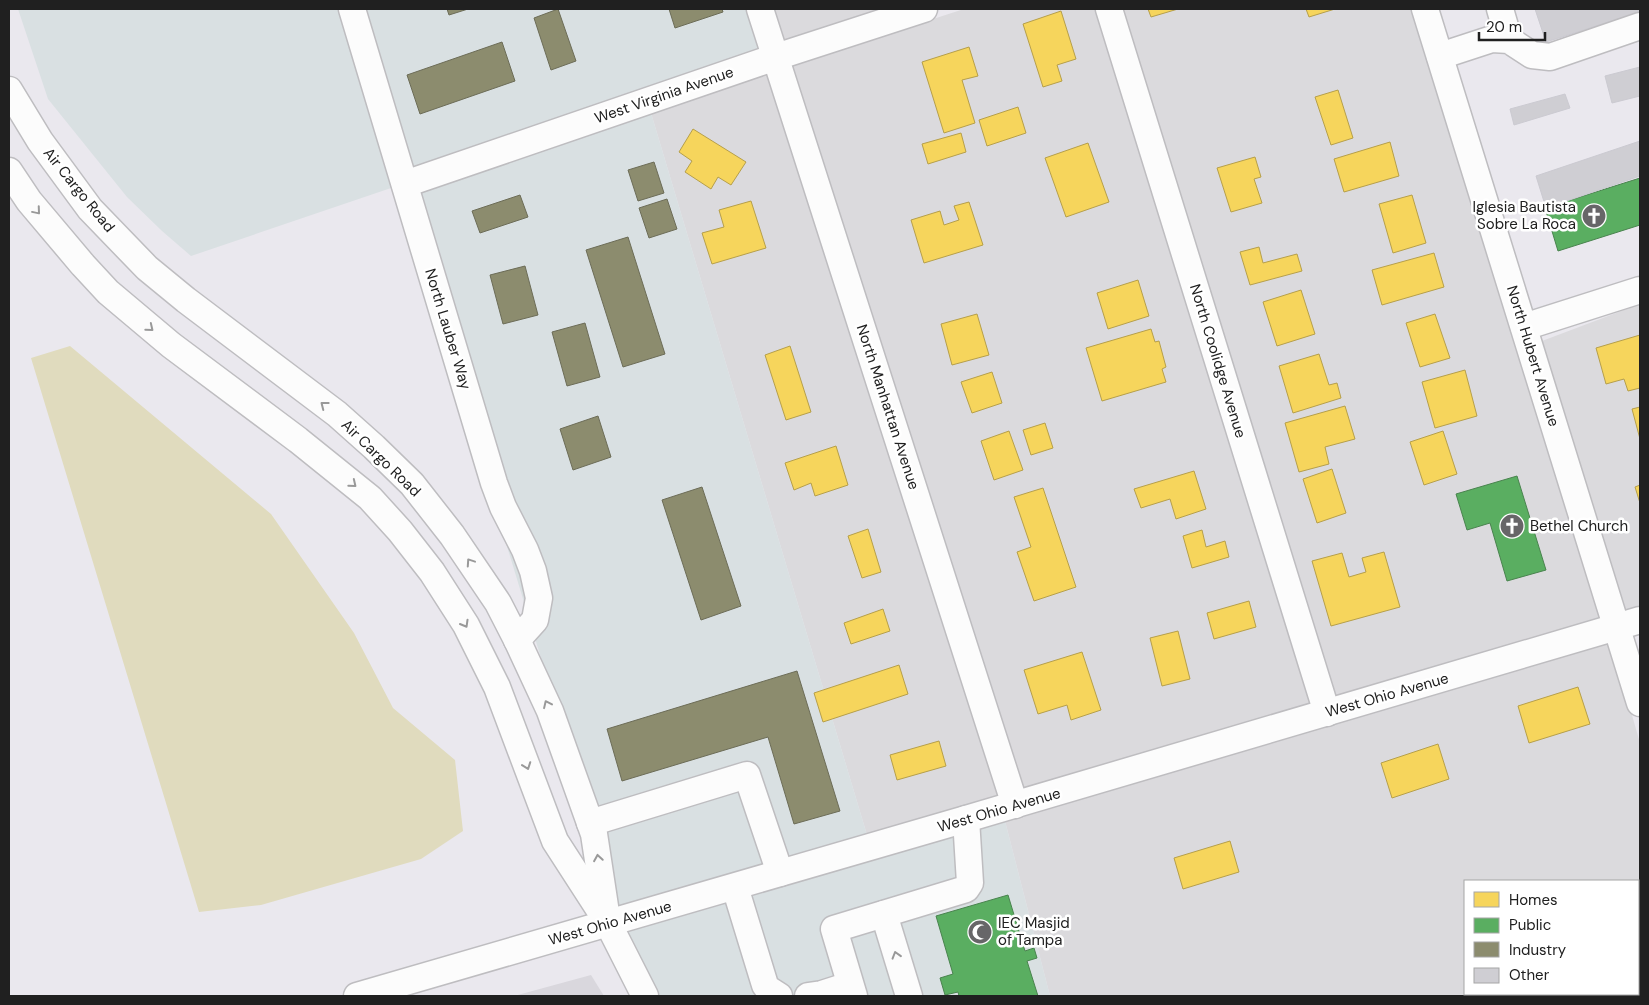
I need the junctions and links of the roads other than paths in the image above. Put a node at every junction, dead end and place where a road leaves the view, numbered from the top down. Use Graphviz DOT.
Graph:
graph roads {
  1 [pos="352,9"];
  2 [pos="760,9"];
  3 [pos="924,9"];
  4 [pos="1109,9"];
  5 [pos="1425,9"];
  6 [pos="1500,9"];
  7 [pos="1640,26"];
  8 [pos="1509,40"];
  9 [pos="1440,56"];
  10 [pos="776,57"];
  11 [pos="9,90"];
  12 [pos="9,171"];
  13 [pos="405,184"];
  14 [pos="1640,290"];
  15 [pos="1524,327"];
  16 [pos="1629,624"];
  17 [pos="517,640"];
  18 [pos="1640,703"];
  19 [pos="1326,713"];
  20 [pos="1015,805"];
  21 [pos="966,819"];
  22 [pos="590,823"];
  23 [pos="780,873"];
  24 [pos="735,886"];
  25 [pos="884,914"];
  26 [pos="608,924"];
  27 [pos="852,990"];
  28 [pos="357,996"];
  29 [pos="645,996"];
  30 [pos="779,996"];
  31 [pos="808,996"];
  32 [pos="909,996"];
  1 -- 13 [label="street, North Lauber Way"];
  2 -- 10 [label="street, North Manhattan Avenue"];
  3 -- 10 [label="street, West Virginia Avenue"];
  4 -- 19 [label="street, North Coolidge Avenue"];
  5 -- 9 [label="street, North Hubert Avenue"];
  6 -- 8 [label="street"];
  7 -- 8 [label="street"];
  8 -- 9 [label="street"];
  9 -- 15 [label="street, North Hubert Avenue"];
  10 -- 13 [label="street, West Virginia Avenue"];
  10 -- 20 [label="street, North Manhattan Avenue"];
  17 -- 11 [label="street, Air Cargo Road, one-way"];
  12 -- 26 [label="street, Air Cargo Road, one-way"];
  13 -- 17 [label="street, North Lauber Way"];
  14 -- 15 [label="street"];
  15 -- 16 [label="street, North Hubert Avenue"];
  16 -- 18 [label="street, North Hubert Avenue"];
  16 -- 19 [label="street, West Ohio Avenue"];
  22 -- 17 [label="street, Air Cargo Road, one-way"];
  19 -- 20 [label="street, West Ohio Avenue"];
  20 -- 21 [label="street, West Ohio Avenue"];
  21 -- 23 [label="street, West Ohio Avenue"];
  21 -- 25 [label="street"];
  22 -- 23 [label="street"];
  26 -- 22 [label="street, Air Cargo Road, one-way"];
  23 -- 24 [label="street, West Ohio Avenue"];
  24 -- 26 [label="street, West Ohio Avenue"];
  24 -- 30 [label="street"];
  25 -- 27 [label="street"];
  32 -- 25 [label="street, one-way"];
  26 -- 28 [label="street, West Ohio Avenue"];
  26 -- 29 [label="street, Air Cargo Road"];
  27 -- 31 [label="street"];
}
